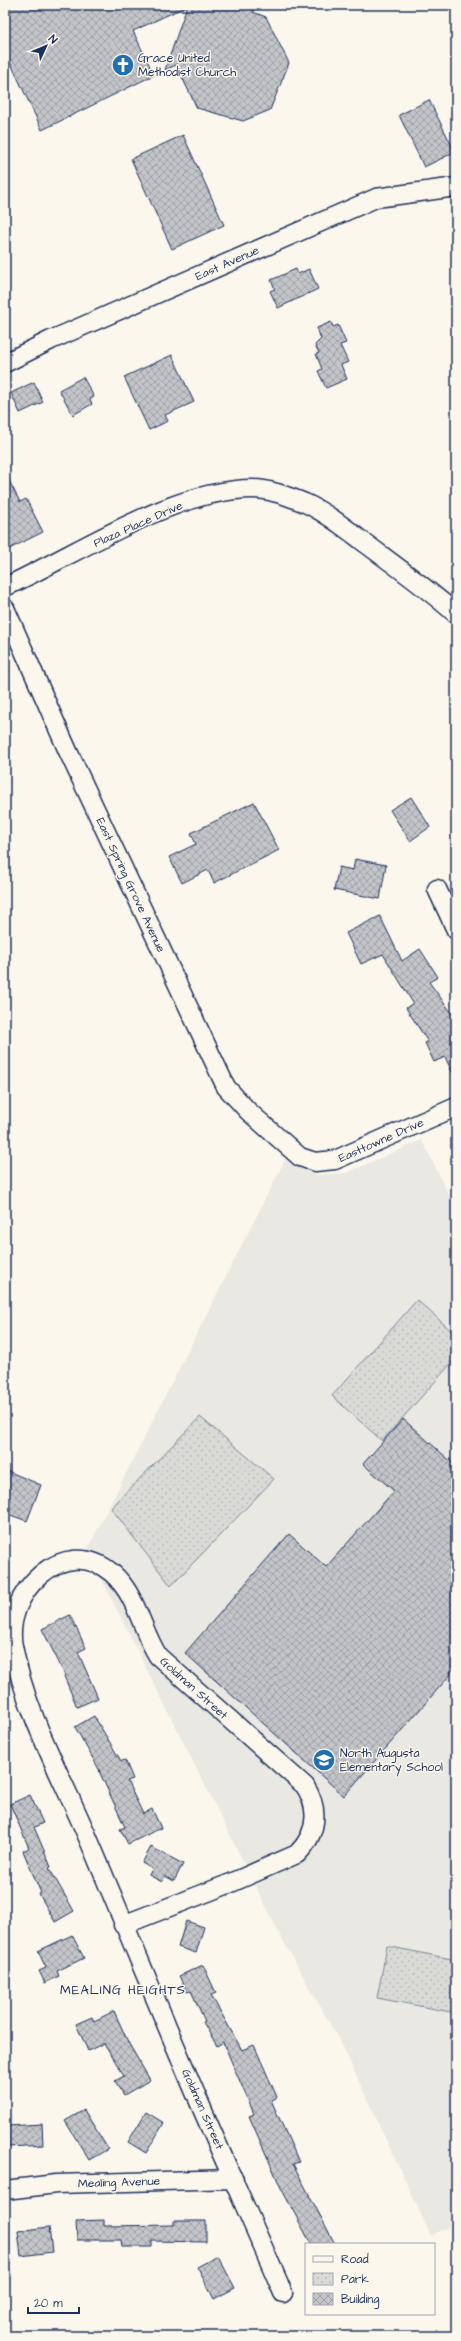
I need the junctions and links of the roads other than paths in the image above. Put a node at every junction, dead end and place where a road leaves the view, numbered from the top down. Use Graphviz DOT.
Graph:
graph roads {
  1 [pos="456,187"];
  2 [pos="5,363"];
  3 [pos="5,587"];
  4 [pos="5,608"];
  5 [pos="456,614"];
  6 [pos="437,889"];
  7 [pos="456,930"];
  8 [pos="456,1107"];
  9 [pos="285,1144"];
  10 [pos="123,1925"];
  11 [pos="234,2179"];
  12 [pos="5,2190"];
  13 [pos="283,2293"];
  1 -- 2 [label="street, East Avenue"];
  3 -- 5 [label="street, Plaza Place Drive"];
  4 -- 9 [label="street, East Spring Grove Avenue"];
  6 -- 7 [label="street"];
  8 -- 9 [label="street, Easttowne Drive"];
  10 -- 10 [label="street, Goldman Street"];
  10 -- 11 [label="street, Goldman Street"];
  11 -- 12 [label="street, Mealing Avenue"];
  11 -- 13 [label="street, Goldman Street"];
}
